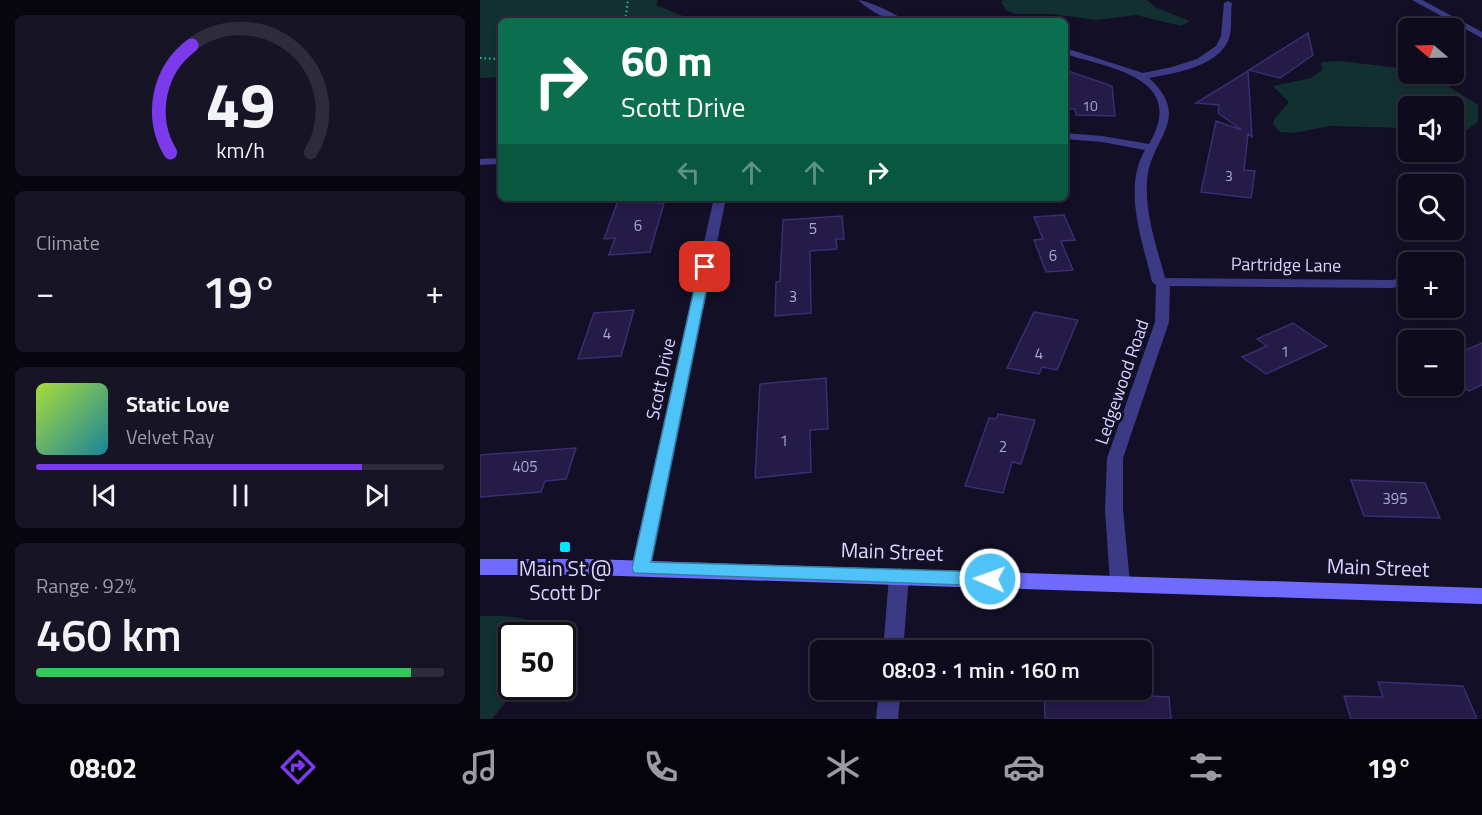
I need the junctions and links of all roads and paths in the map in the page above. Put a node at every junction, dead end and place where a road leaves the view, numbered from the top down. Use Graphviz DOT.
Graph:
graph roads {
  1 [pos="628,0"];
  2 [pos="862,0"];
  3 [pos="1416,0"];
  4 [pos="1227,3"];
  5 [pos="624,18"];
  6 [pos="893,18"];
  7 [pos="1482,35"];
  8 [pos="1068,52"];
  9 [pos="480,58"];
  10 [pos="498,59"];
  11 [pos="1142,76"];
  12 [pos="1068,136"];
  13 [pos="1152,148"];
  14 [pos="498,161"];
  15 [pos="480,162"];
  16 [pos="719,201"];
  17 [pos="1163,282"];
  18 [pos="1398,283"];
  19 [pos="480,567"];
  20 [pos="641,568"];
  21 [pos="899,576"];
  22 [pos="1120,583"];
  23 [pos="1482,596"];
  24 [pos="894,640"];
  25 [pos="889,700"];
  26 [pos="887,719"];
  1 -- 5 [label="path"];
  2 -- 6 [label="street"];
  3 -- 7 [label="street"];
  4 -- 11 [label="street"];
  8 -- 11 [label="street, Ledgewood Road"];
  9 -- 10 [label="path"];
  11 -- 13 [label="street, Ledgewood Road"];
  12 -- 13 [label="street"];
  13 -- 17 [label="street, Ledgewood Road"];
  14 -- 15 [label="street"];
  16 -- 20 [label="street, Scott Drive"];
  17 -- 18 [label="street, Partridge Lane"];
  17 -- 22 [label="street, Ledgewood Road"];
  19 -- 20 [label="main road, Main Street"];
  20 -- 21 [label="main road, Main Street"];
  21 -- 22 [label="main road, Main Street"];
  21 -- 24 [label="street"];
  22 -- 23 [label="main road, Main Street"];
  25 -- 26 [label="street"];
}
